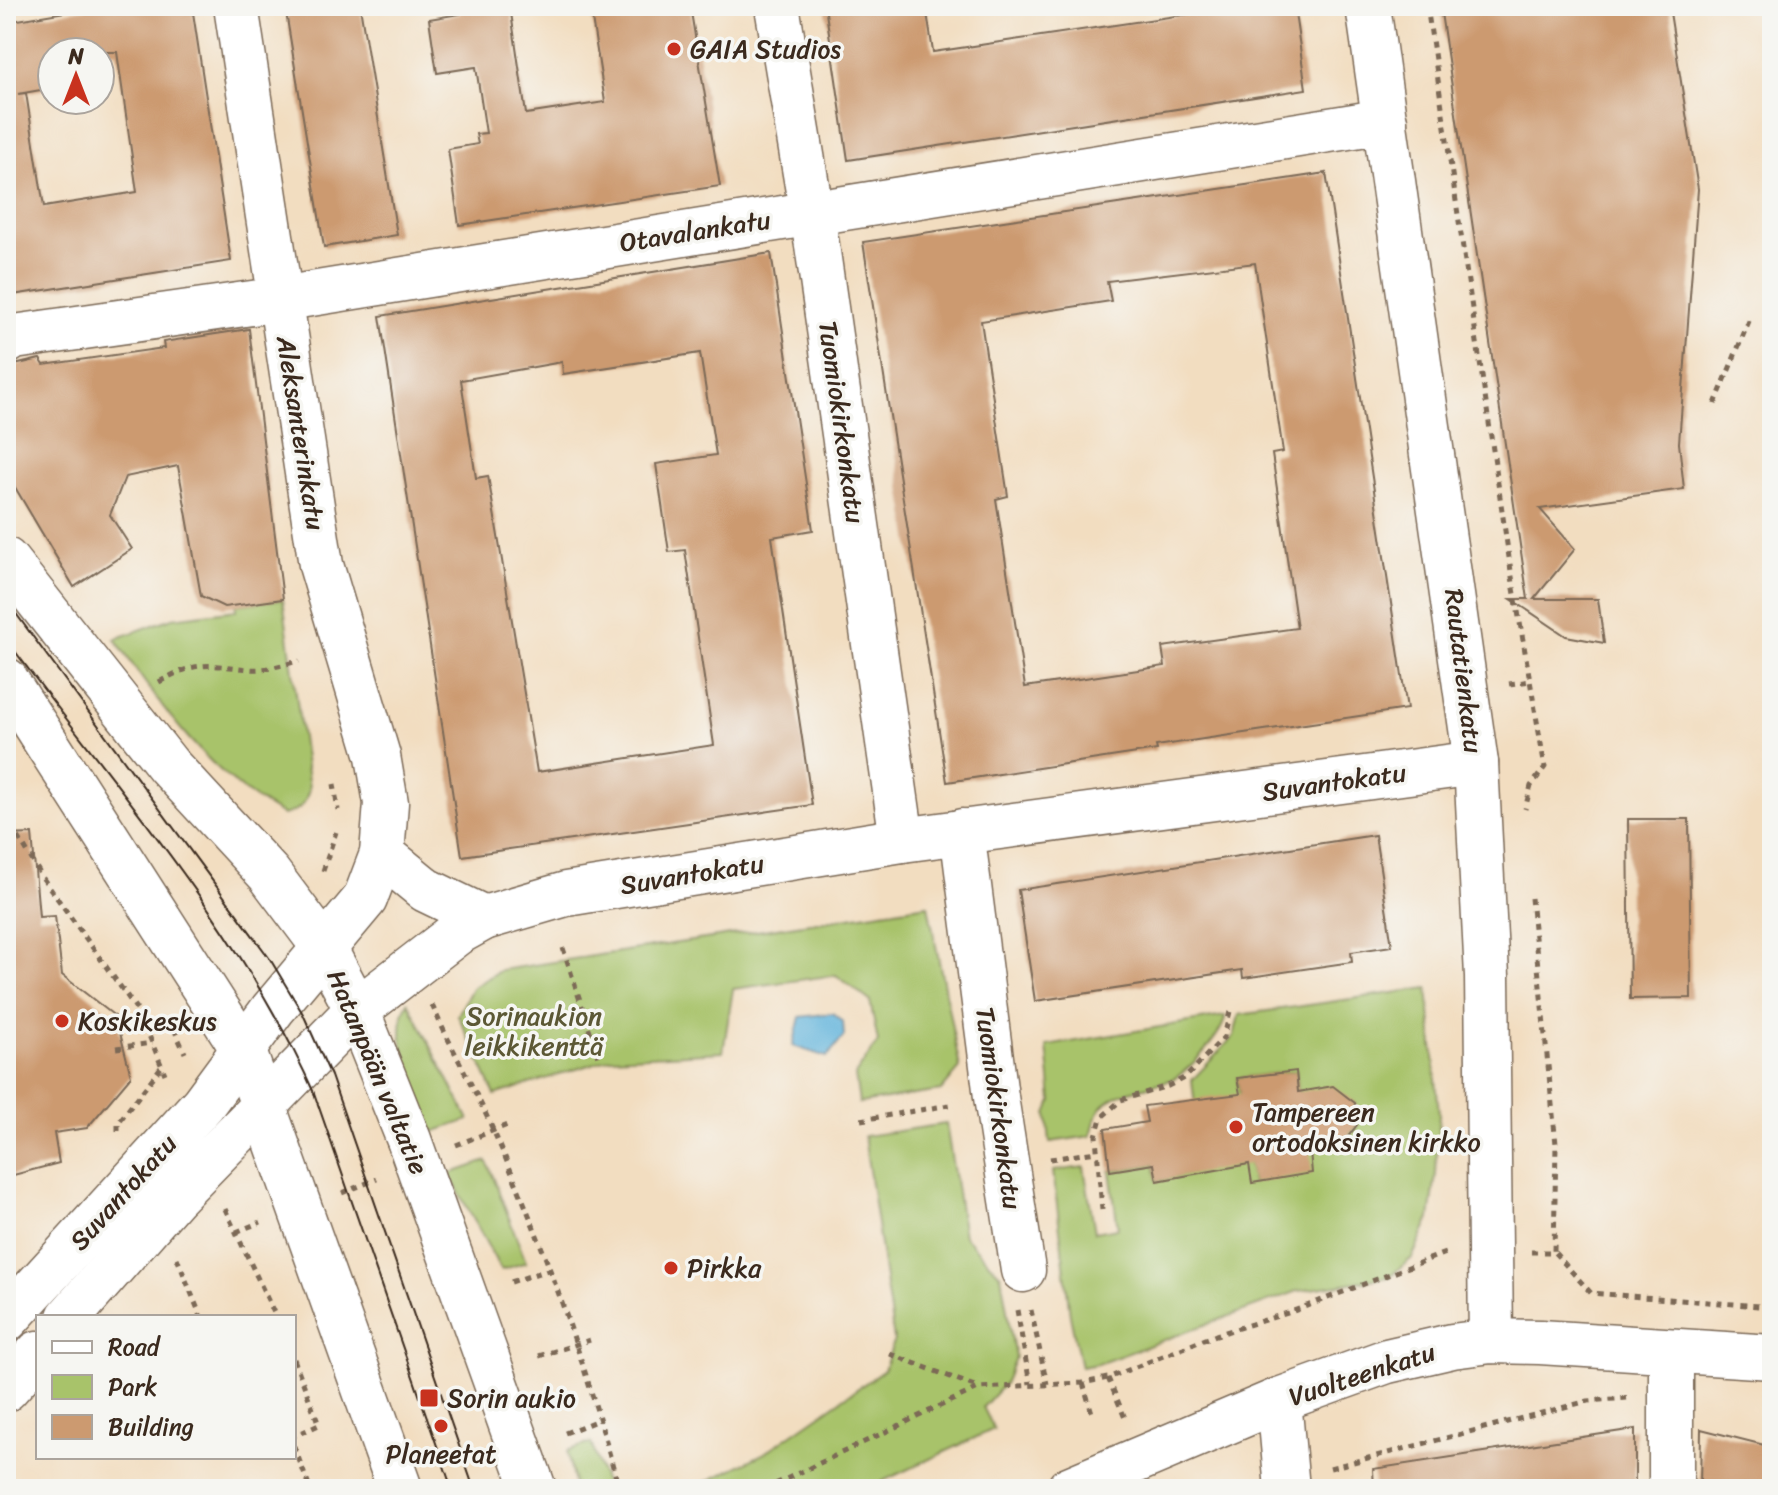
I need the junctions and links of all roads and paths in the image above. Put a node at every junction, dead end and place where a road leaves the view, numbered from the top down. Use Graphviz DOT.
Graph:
graph roads {
  1 [pos="236,6"];
  2 [pos="777,6"];
  3 [pos="1368,6"];
  4 [pos="1427,6"];
  5 [pos="1385,121"];
  6 [pos="809,212"];
  7 [pos="280,299"];
  8 [pos="1751,316"];
  9 [pos="6,342"];
  10 [pos="1715,404"];
  11 [pos="6,560"];
  12 [pos="299,661"];
  13 [pos="184,668"];
  14 [pos="6,680"];
  15 [pos="1476,763"];
  16 [pos="6,816"];
  17 [pos="1525,818"];
  18 [pos="962,831"];
  19 [pos="902,840"];
  20 [pos="382,854"];
  21 [pos="1530,889"];
  22 [pos="484,918"];
  23 [pos="323,946"];
  24 [pos="563,948"];
  25 [pos="426,994"];
  26 [pos="1231,1007"];
  27 [pos="357,1010"];
  28 [pos="159,1024"];
  29 [pos="146,1028"];
  30 [pos="152,1043"];
  31 [pos="116,1048"];
  32 [pos="243,1049"];
  33 [pos="600,1062"];
  34 [pos="162,1066"];
  35 [pos="165,1074"];
  36 [pos="941,1106"];
  37 [pos="264,1107"];
  38 [pos="861,1120"];
  39 [pos="510,1124"];
  40 [pos="493,1130"];
  41 [pos="117,1140"];
  42 [pos="456,1145"];
  43 [pos="385,1176"];
  44 [pos="332,1196"];
  45 [pos="223,1205"];
  46 [pos="1102,1210"];
  47 [pos="1554,1252"];
  48 [pos="175,1253"];
  49 [pos="1492,1253"];
  50 [pos="548,1270"];
  51 [pos="1023,1270"];
  52 [pos="511,1282"];
  53 [pos="1772,1307"];
  54 [pos="71,1315"];
  55 [pos="200,1315"];
  56 [pos="275,1315"];
  57 [pos="6,1320"];
  58 [pos="590,1340"];
  59 [pos="1491,1341"];
  60 [pos="574,1345"];
  61 [pos="1671,1352"];
  62 [pos="890,1354"];
  63 [pos="36,1355"];
  64 [pos="539,1356"];
  65 [pos="1772,1357"];
  66 [pos="296,1364"];
  67 [pos="1108,1378"];
  68 [pos="1083,1383"];
  69 [pos="1047,1384"];
  70 [pos="978,1388"];
  71 [pos="6,1389"];
  72 [pos="1279,1400"];
  73 [pos="1588,1401"];
  74 [pos="1118,1404"];
  75 [pos="1092,1413"];
  76 [pos="601,1419"];
  77 [pos="565,1433"];
  78 [pos="296,1435"];
  79 [pos="296,1451"];
  80 [pos="1326,1468"];
  81 [pos="310,1489"];
  82 [pos="400,1489"];
  83 [pos="534,1489"];
  84 [pos="619,1489"];
  85 [pos="765,1489"];
  86 [pos="1069,1489"];
  87 [pos="1287,1489"];
  88 [pos="1671,1489"];
  1 -- 7 [label="street, Aleksanterinkatu"];
  2 -- 6 [label="street, Tuomiokirkonkatu"];
  3 -- 5 [label="street, Rautatienkatu"];
  4 -- 17 [label="path"];
  5 -- 6 [label="street, Otavalankatu"];
  5 -- 15 [label="street, Rautatienkatu"];
  6 -- 7 [label="street, Otavalankatu"];
  6 -- 19 [label="street, Tuomiokirkonkatu"];
  7 -- 9 [label="street, Otavalankatu"];
  7 -- 20 [label="street, Aleksanterinkatu"];
  8 -- 10 [label="path"];
  11 -- 23 [label="street, Hatanpään valtatie"];
  12 -- 13 [label="path"];
  14 -- 32 [label="street"];
  15 -- 18 [label="street, Suvantokatu"];
  15 -- 49 [label="street, Rautatienkatu"];
  16 -- 29 [label="path"];
  18 -- 19 [label="street, Suvantokatu"];
  18 -- 51 [label="street, Tuomiokirkonkatu"];
  19 -- 22 [label="street, Suvantokatu"];
  20 -- 22 [label="street"];
  20 -- 23 [label="street, Aleksanterinkatu"];
  21 -- 47 [label="path"];
  22 -- 27 [label="street, Suvantokatu"];
  23 -- 27 [label="street, Hatanpään valtatie"];
  23 -- 32 [label="street, Suvantokatu"];
  24 -- 33 [label="path"];
  25 -- 40 [label="path"];
  26 -- 46 [label="path"];
  27 -- 37 [label="street, Suvantokatu"];
  27 -- 83 [label="street, Hatanpään valtatie"];
  28 -- 29 [label="path"];
  29 -- 30 [label="path"];
  30 -- 31 [label="path"];
  30 -- 34 [label="path"];
  32 -- 37 [label="street"];
  32 -- 57 [label="street, Suvantokatu"];
  34 -- 35 [label="path"];
  34 -- 41 [label="path"];
  36 -- 38 [label="path"];
  37 -- 54 [label="street, Suvantokatu"];
  37 -- 82 [label="street"];
  39 -- 40 [label="path"];
  40 -- 42 [label="path"];
  40 -- 50 [label="path"];
  43 -- 44 [label="path"];
  45 -- 56 [label="path"];
  47 -- 49 [label="path"];
  47 -- 53 [label="path"];
  48 -- 55 [label="path"];
  49 -- 59 [label="street, Rautatienkatu"];
  49 -- 67 [label="path"];
  50 -- 52 [label="path"];
  50 -- 60 [label="path"];
  51 -- 69 [label="path"];
  58 -- 60 [label="path"];
  59 -- 61 [label="street, Vuolteenkatu"];
  59 -- 72 [label="street, Vuolteenkatu"];
  60 -- 64 [label="path"];
  60 -- 76 [label="path"];
  61 -- 65 [label="street, Vuolteenkatu"];
  61 -- 88 [label="street"];
  62 -- 70 [label="path"];
  63 -- 71 [label="street"];
  66 -- 78 [label="path"];
  67 -- 68 [label="path"];
  67 -- 74 [label="path"];
  68 -- 69 [label="path"];
  68 -- 75 [label="path"];
  69 -- 70 [label="path"];
  70 -- 85 [label="path"];
  72 -- 86 [label="street, Vuolteenkatu"];
  72 -- 87 [label="street"];
  73 -- 80 [label="path"];
  76 -- 77 [label="path"];
  76 -- 84 [label="path"];
  79 -- 81 [label="path"];
}
